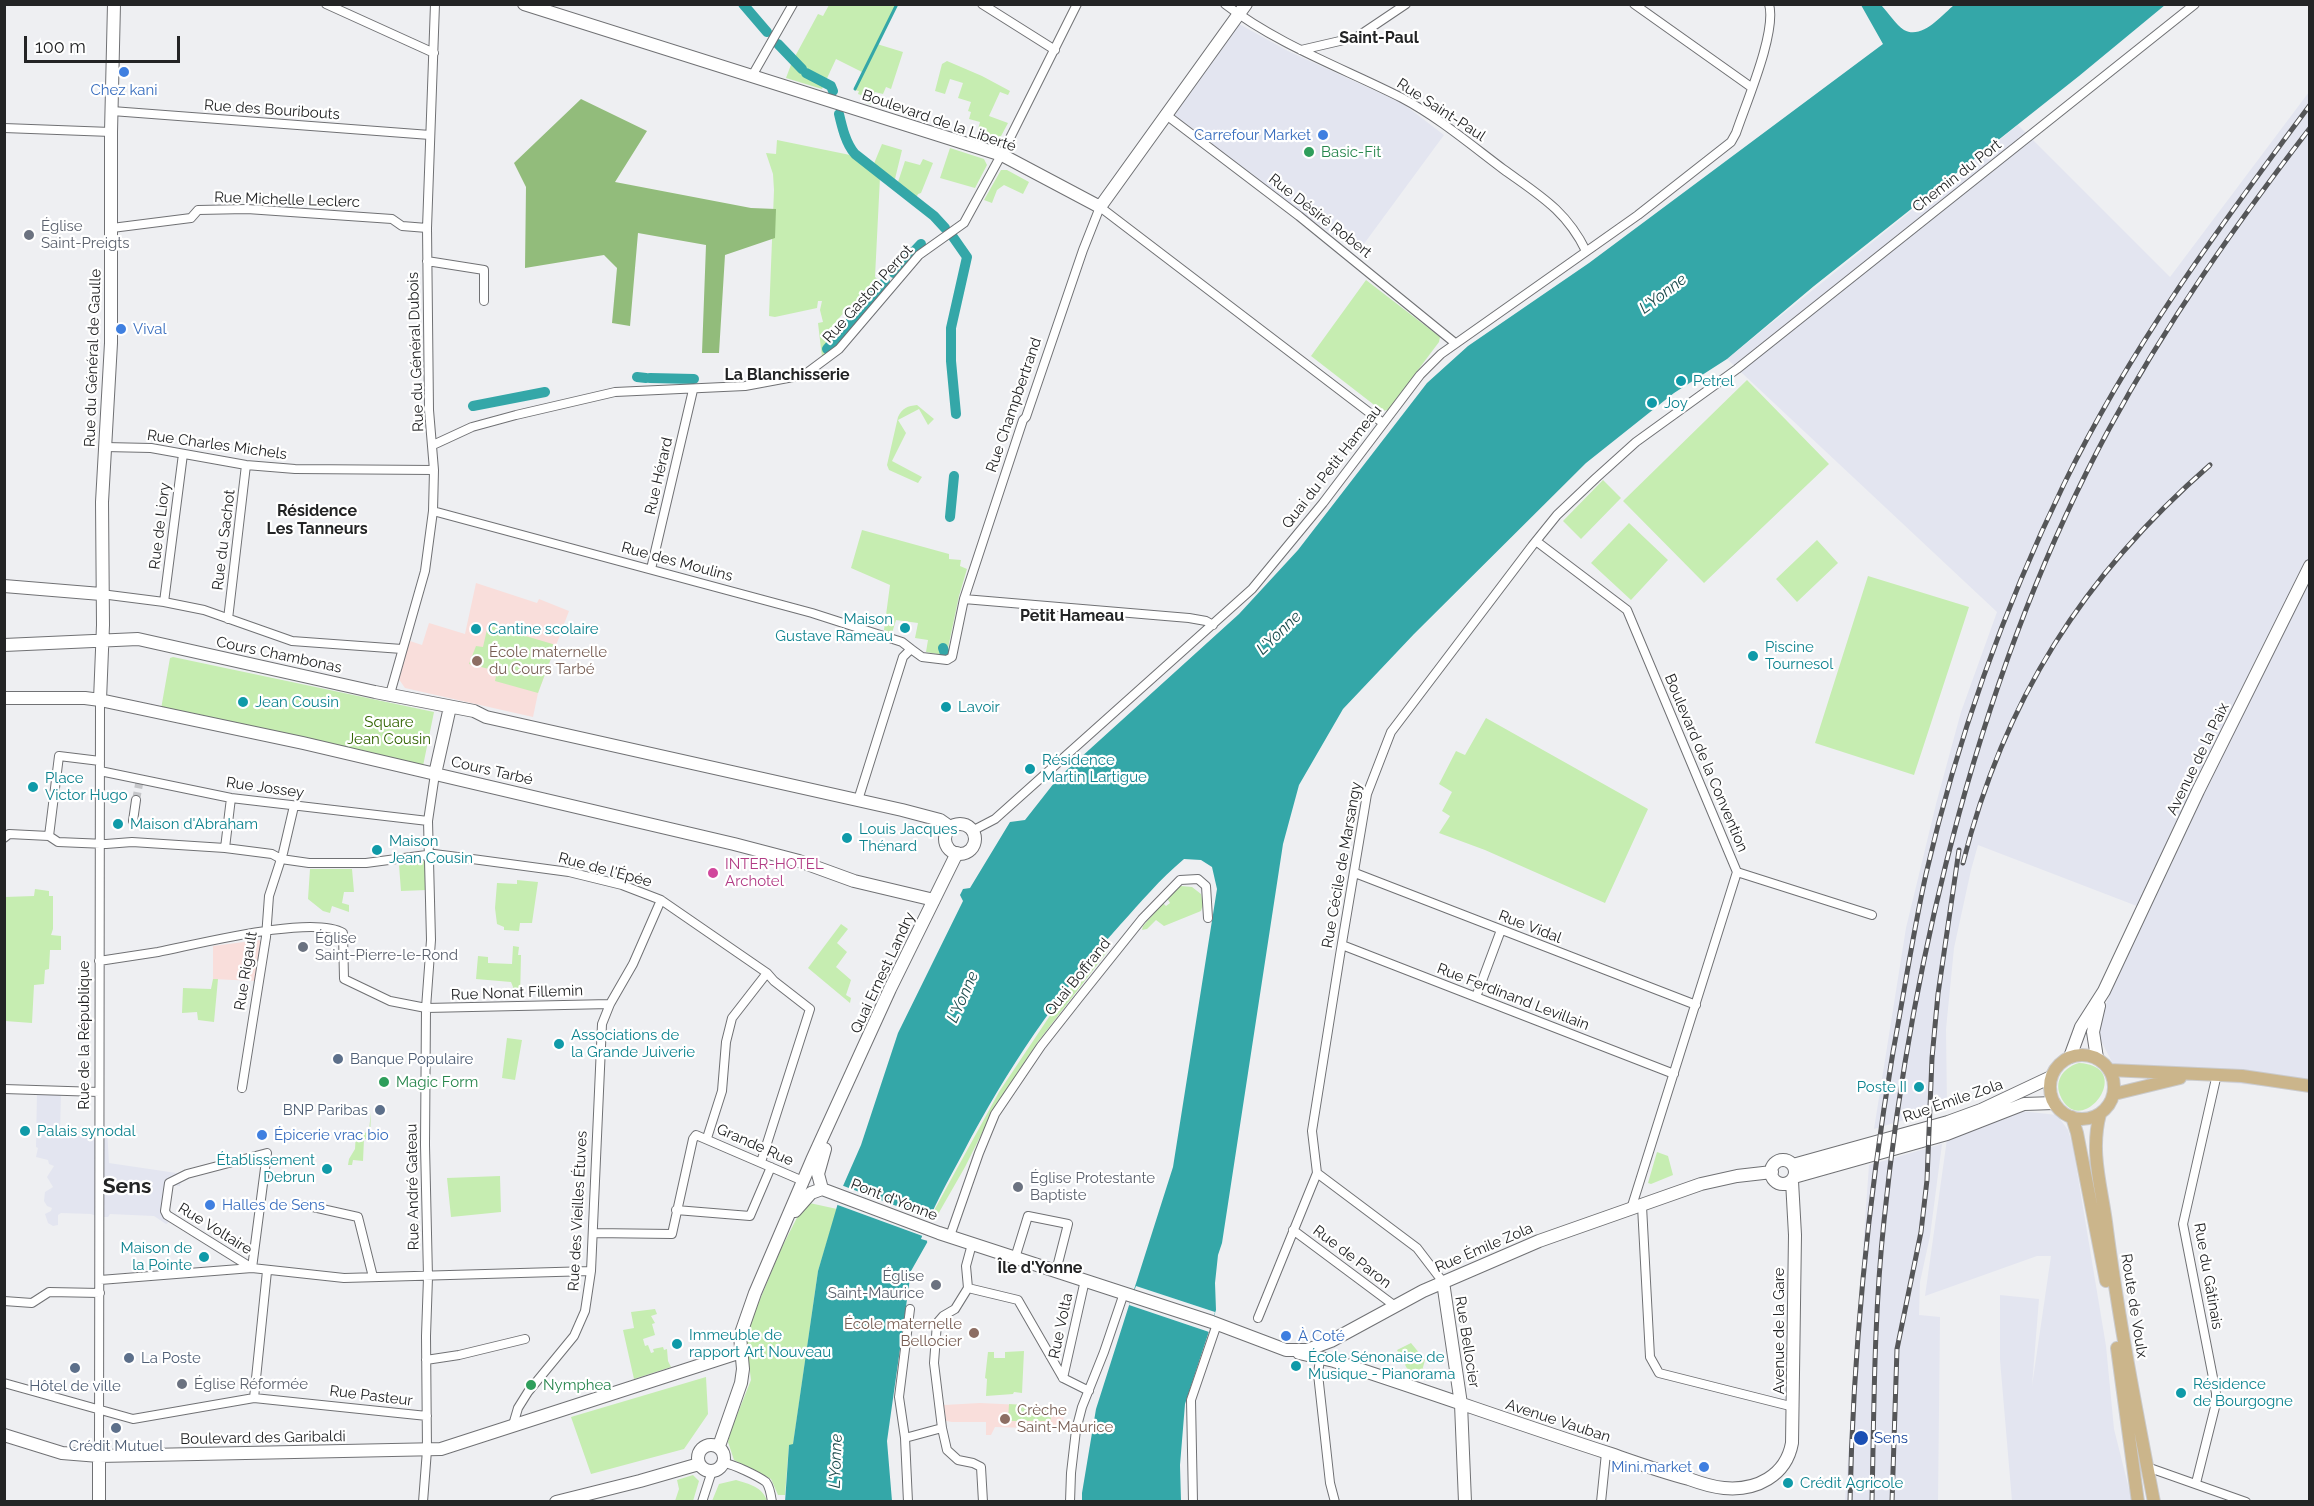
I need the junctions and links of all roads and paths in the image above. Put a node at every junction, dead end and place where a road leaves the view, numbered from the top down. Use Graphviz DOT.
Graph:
graph roads {
  1 [pos="114,4"];
  2 [pos="326,4"];
  3 [pos="435,4"];
  4 [pos="524,4"];
  5 [pos="793,4"];
  6 [pos="982,4"];
  7 [pos="1077,4"];
  8 [pos="1225,4"];
  9 [pos="1406,4"];
  10 [pos="1634,4"];
  11 [pos="1769,4"];
  12 [pos="2195,4"];
  13 [pos="1242,10"];
  14 [pos="1055,50"];
  15 [pos="1301,50"];
  16 [pos="434,53"];
  17 [pos="752,76"];
  18 [pos="1752,87"];
  19 [pos="112,111"];
  20 [pos="1165,114"];
  21 [pos="4,128"];
  22 [pos="111,132"];
  23 [pos="430,135"];
  24 [pos="1002,155"];
  25 [pos="1100,207"];
  26 [pos="112,228"];
  27 [pos="427,228"];
  28 [pos="1586,251"];
  29 [pos="427,261"];
  30 [pos="484,301"];
  31 [pos="1455,343"];
  32 [pos="1737,369"];
  33 [pos="693,390"];
  34 [pos="1383,423"];
  35 [pos="432,445"];
  36 [pos="105,447"];
  37 [pos="183,454"];
  38 [pos="246,465"];
  39 [pos="434,470"];
  40 [pos="433,511"];
  41 [pos="1536,541"];
  42 [pos="2310,566"];
  43 [pos="651,569"];
  44 [pos="2307,579"];
  45 [pos="4,586"];
  46 [pos="101,594"];
  47 [pos="964,599"];
  48 [pos="164,602"];
  49 [pos="228,619"];
  50 [pos="1214,625"];
  51 [pos="102,641"];
  52 [pos="4,645"];
  53 [pos="402,649"];
  54 [pos="911,649"];
  55 [pos="390,694"];
  56 [pos="4,698"];
  57 [pos="100,700"];
  58 [pos="450,706"];
  59 [pos="100,761"];
  60 [pos="99,771"];
  61 [pos="435,774"];
  62 [pos="231,798"];
  63 [pos="136,800"];
  64 [pos="858,800"];
  65 [pos="294,806"];
  66 [pos="133,821"];
  67 [pos="428,821"];
  68 [pos="950,827"];
  69 [pos="972,831"];
  70 [pos="49,836"];
  71 [pos="4,838"];
  72 [pos="99,844"];
  73 [pos="225,848"];
  74 [pos="957,853"];
  75 [pos="430,856"];
  76 [pos="280,859"];
  77 [pos="1737,872"];
  78 [pos="1355,873"];
  79 [pos="661,900"];
  80 [pos="934,900"];
  81 [pos="1872,915"];
  82 [pos="1208,918"];
  83 [pos="1501,930"];
  84 [pos="267,931"];
  85 [pos="1342,945"];
  86 [pos="99,961"];
  87 [pos="768,973"];
  88 [pos="2103,991"];
  89 [pos="1476,997"];
  90 [pos="610,1004"];
  91 [pos="1696,1005"];
  92 [pos="426,1008"];
  93 [pos="2070,1057"];
  94 [pos="2097,1058"];
  95 [pos="2109,1070"];
  96 [pos="1674,1074"];
  97 [pos="2193,1074"];
  98 [pos="2217,1074"];
  99 [pos="2051,1077"];
  100 [pos="2310,1086"];
  101 [pos="242,1088"];
  102 [pos="4,1089"];
  103 [pos="99,1092"];
  104 [pos="2114,1094"];
  105 [pos="2054,1103"];
  106 [pos="837,1107"];
  107 [pos="2100,1114"];
  108 [pos="2072,1117"];
  109 [pos="706,1138"];
  110 [pos="761,1162"];
  111 [pos="771,1167"];
  112 [pos="1772,1172"];
  113 [pos="1317,1173"];
  114 [pos="1793,1174"];
  115 [pos="803,1181"];
  116 [pos="825,1190"];
  117 [pos="310,1206"];
  118 [pos="1636,1207"];
  119 [pos="676,1210"];
  120 [pos="1293,1230"];
  121 [pos="781,1232"];
  122 [pos="593,1233"];
  123 [pos="950,1236"];
  124 [pos="972,1244"];
  125 [pos="1015,1258"];
  126 [pos="252,1268"];
  127 [pos="267,1271"];
  128 [pos="591,1271"];
  129 [pos="1056,1271"];
  130 [pos="373,1277"];
  131 [pos="428,1277"];
  132 [pos="100,1280"];
  133 [pos="1085,1280"];
  134 [pos="1443,1282"];
  135 [pos="968,1288"];
  136 [pos="100,1293"];
  137 [pos="1128,1294"];
  138 [pos="4,1301"];
  139 [pos="1395,1306"];
  140 [pos="910,1309"];
  141 [pos="1258,1318"];
  142 [pos="1215,1323"];
  143 [pos="525,1339"];
  144 [pos="1331,1341"];
  145 [pos="1286,1350"];
  146 [pos="741,1352"];
  147 [pos="1320,1359"];
  148 [pos="426,1360"];
  149 [pos="1334,1361"];
  150 [pos="1063,1378"];
  151 [pos="4,1383"];
  152 [pos="1089,1391"];
  153 [pos="254,1398"];
  154 [pos="1461,1404"];
  155 [pos="1794,1407"];
  156 [pos="99,1411"];
  157 [pos="427,1416"];
  158 [pos="513,1425"];
  159 [pos="942,1428"];
  160 [pos="4,1435"];
  161 [pos="905,1438"];
  162 [pos="719,1446"];
  163 [pos="427,1450"];
  164 [pos="1606,1453"];
  165 [pos="99,1456"];
  166 [pos="724,1463"];
  167 [pos="699,1464"];
  168 [pos="2147,1467"];
  169 [pos="712,1471"];
  170 [pos="1773,1476"];
  171 [pos="2196,1483"];
  172 [pos="99,1502"];
  173 [pos="423,1502"];
  174 [pos="556,1502"];
  175 [pos="702,1502"];
  176 [pos="772,1502"];
  177 [pos="909,1502"];
  178 [pos="983,1502"];
  179 [pos="1070,1502"];
  180 [pos="1193,1502"];
  181 [pos="1335,1502"];
  182 [pos="1465,1502"];
  183 [pos="1601,1502"];
  184 [pos="2138,1502"];
  185 [pos="2154,1502"];
  186 [pos="2246,1502"];
  1 -- 19 [label="main road, Rue du Général de Gaulle"];
  2 -- 16 [label="street"];
  3 -- 16 [label="street, Rue du Général Dubois"];
  4 -- 17 [label="main road, Boulevard de la Liberté"];
  5 -- 17 [label="street"];
  6 -- 14 [label="street"];
  7 -- 14 [label="street, Rue Gaston Perrot"];
  8 -- 13 [label="street, Rue Saint-Paul"];
  9 -- 15 [label="street"];
  10 -- 18 [label="street"];
  11 -- 18 [label="street"];
  12 -- 32 [label="street, Chemin du Port"];
  13 -- 15 [label="street, Rue Saint-Paul"];
  13 -- 20 [label="main road, Rue Champbertrand"];
  14 -- 24 [label="street, Rue Gaston Perrot"];
  15 -- 28 [label="street, Rue Saint-Paul"];
  16 -- 23 [label="street, Rue du Général Dubois"];
  17 -- 24 [label="main road, Boulevard de la Liberté"];
  18 -- 28 [label="street, Quai du Petit Hameau"];
  19 -- 22 [label="main road, Rue du Général de Gaulle"];
  19 -- 23 [label="street, Rue des Bouribouts"];
  20 -- 25 [label="main road, Rue Champbertrand"];
  20 -- 31 [label="street, Rue Désiré Robert"];
  21 -- 22 [label="street"];
  22 -- 26 [label="main road, Rue du Général de Gaulle"];
  23 -- 27 [label="street, Rue du Général Dubois"];
  24 -- 25 [label="main road, Boulevard de la Liberté"];
  24 -- 33 [label="street, Rue Gaston Perrot"];
  25 -- 34 [label="street, Boulevard de la Liberté"];
  25 -- 47 [label="street, Rue Champbertrand"];
  26 -- 27 [label="street, Rue Michelle Leclerc"];
  26 -- 36 [label="main road, Rue du Général de Gaulle"];
  27 -- 29 [label="street, Rue du Général Dubois"];
  28 -- 31 [label="street, Quai du Petit Hameau"];
  29 -- 30 [label="street"];
  29 -- 35 [label="street, Rue du Général Dubois"];
  31 -- 34 [label="street, Quai du Petit Hameau"];
  32 -- 41 [label="street, Rue Cécile de Marsangy"];
  33 -- 35 [label="street, Rue Gaston Perrot"];
  33 -- 43 [label="street, Rue Hérard"];
  34 -- 50 [label="street, Quai du Petit Hameau"];
  35 -- 39 [label="street, Rue du Général Dubois"];
  36 -- 37 [label="street, Rue Charles Michels"];
  36 -- 46 [label="main road, Rue du Général de Gaulle"];
  37 -- 38 [label="street, Rue Charles Michels"];
  37 -- 48 [label="street, Rue de Liory"];
  38 -- 39 [label="street, Rue Charles Michels"];
  38 -- 49 [label="street, Rue du Sachot"];
  39 -- 40 [label="street, Rue du Général Dubois"];
  40 -- 43 [label="street, Rue des Moulins"];
  40 -- 53 [label="street, Rue du Général Dubois"];
  41 -- 77 [label="street, Boulevard de la Convention"];
  41 -- 78 [label="street, Rue Cécile de Marsangy"];
  42 -- 44 [label="main road, Avenue de la Paix"];
  43 -- 54 [label="street, Rue des Moulins"];
  44 -- 88 [label="main road, Avenue de la Paix"];
  45 -- 46 [label="main road"];
  46 -- 48 [label="street"];
  46 -- 51 [label="main road, Rue du Général de Gaulle"];
  47 -- 50 [label="street"];
  47 -- 54 [label="street, Rue Champbertrand"];
  48 -- 49 [label="street"];
  49 -- 53 [label="street"];
  50 -- 69 [label="street, Quai du Petit Hameau"];
  51 -- 52 [label="main road, Cours Chambonas"];
  51 -- 55 [label="main road, Cours Chambonas"];
  51 -- 57 [label="main road, Rue de la République"];
  53 -- 55 [label="street, Rue du Général Dubois"];
  54 -- 64 [label="street"];
  55 -- 58 [label="main road, Cours Chambonas"];
  56 -- 57 [label="main road"];
  57 -- 59 [label="street, Rue de la République"];
  57 -- 61 [label="main road"];
  58 -- 61 [label="main road, Cours Tarbé"];
  58 -- 64 [label="main road"];
  59 -- 60 [label="street, Rue de la République"];
  59 -- 70 [label="street"];
  60 -- 62 [label="street, Rue Jossey"];
  60 -- 72 [label="street, Rue de la République"];
  61 -- 67 [label="street, Rue André Gateau"];
  61 -- 80 [label="main road, Cours Tarbé"];
  62 -- 65 [label="street, Rue Jossey"];
  62 -- 73 [label="street"];
  63 -- 66 [label="street"];
  64 -- 68 [label="main road"];
  65 -- 67 [label="street, Rue Jossey"];
  65 -- 76 [label="street, Rue Rigault"];
  67 -- 75 [label="street, Rue André Gateau"];
  68 -- 69 [label="main road"];
  68 -- 74 [label="main road"];
  69 -- 74 [label="main road, Quai Ernest Landry"];
  70 -- 71 [label="street, Rue de l'Épée"];
  70 -- 72 [label="street, Rue de l'Épée"];
  72 -- 73 [label="street, Rue de l'Épée"];
  72 -- 86 [label="street, Rue de la République"];
  73 -- 76 [label="street, Rue de l'Épée"];
  74 -- 80 [label="main road, Quai Ernest Landry"];
  75 -- 76 [label="street, Rue de l'Épée"];
  75 -- 79 [label="street, Rue de l'Épée"];
  75 -- 92 [label="street, Rue André Gateau"];
  76 -- 84 [label="street, Rue Rigault"];
  77 -- 81 [label="street"];
  77 -- 91 [label="street, Boulevard de la Convention"];
  78 -- 83 [label="street, Rue Vidal"];
  78 -- 85 [label="street, Rue Cécile de Marsangy"];
  79 -- 87 [label="street, Rue de l'Épée"];
  79 -- 90 [label="street, Rue des Vieilles Étuves"];
  80 -- 106 [label="main road, Quai Ernest Landry"];
  82 -- 123 [label="street, Quai Boffrand"];
  83 -- 89 [label="street"];
  83 -- 91 [label="street, Rue Vidal"];
  84 -- 86 [label="street"];
  84 -- 92 [label="street, Rue Nonat Fillemin"];
  84 -- 101 [label="street, Rue Rigault"];
  85 -- 89 [label="street, Rue Ferdinand Levillain"];
  85 -- 113 [label="street, Rue Cécile de Marsangy"];
  86 -- 103 [label="street, Rue de la République"];
  87 -- 109 [label="street"];
  87 -- 110 [label="street, Rue de l'Épée"];
  88 -- 93 [label="main road"];
  88 -- 94 [label="main road"];
  89 -- 96 [label="street, Rue Ferdinand Levillain"];
  90 -- 92 [label="street, Rue Nonat Fillemin"];
  90 -- 122 [label="street, Rue des Vieilles Étuves"];
  91 -- 96 [label="street, Boulevard de la Convention"];
  92 -- 131 [label="street, Rue André Gateau"];
  93 -- 94 [label="main road"];
  93 -- 99 [label="main road"];
  94 -- 95 [label="main road"];
  95 -- 97 [label="main road"];
  95 -- 104 [label="main road"];
  96 -- 118 [label="street, Boulevard de la Convention"];
  97 -- 98 [label="main road"];
  97 -- 104 [label="main road"];
  98 -- 100 [label="main road"];
  98 -- 171 [label="street, Rue du Gâtinais"];
  99 -- 105 [label="main road"];
  99 -- 114 [label="main road, Rue Émile Zola"];
  102 -- 103 [label="street"];
  103 -- 132 [label="street, Rue de la République"];
  104 -- 107 [label="main road"];
  105 -- 108 [label="main road"];
  105 -- 114 [label="main road, Rue Émile Zola"];
  106 -- 115 [label="main road, Quai Ernest Landry"];
  106 -- 116 [label="main road, Quai Ernest Landry"];
  107 -- 108 [label="main road"];
  107 -- 168 [label="main road, Route de Voulx"];
  108 -- 184 [label="main road, Route de Voulx"];
  109 -- 110 [label="street, Grande Rue"];
  109 -- 119 [label="street, Grande Rue"];
  110 -- 111 [label="street, Grande Rue"];
  111 -- 115 [label="street, Grande Rue"];
  111 -- 119 [label="street"];
  112 -- 114 [label="main road"];
  112 -- 114 [label="main road"];
  112 -- 118 [label="main road, Rue Émile Zola"];
  113 -- 120 [label="street, Rue Cécile de Marsangy"];
  113 -- 134 [label="street, Rue Bellocier"];
  114 -- 155 [label="main road, Avenue de la Gare"];
  115 -- 121 [label="main road, Quai Ernest Landry"];
  116 -- 121 [label="main road"];
  116 -- 123 [label="main road, Pont d'Yonne"];
  117 -- 130 [label="street"];
  118 -- 134 [label="main road, Rue Émile Zola"];
  118 -- 155 [label="street"];
  119 -- 122 [label="street"];
  120 -- 139 [label="street, Rue de Paron"];
  120 -- 141 [label="street, Rue Cécile de Marsangy"];
  121 -- 146 [label="main road"];
  122 -- 128 [label="street, Rue des Vieilles Étuves"];
  123 -- 124 [label="main road, Pont d'Yonne"];
  124 -- 125 [label="main road, Pont d'Yonne"];
  124 -- 135 [label="street"];
  125 -- 129 [label="main road, Pont d'Yonne"];
  125 -- 129 [label="street"];
  126 -- 126 [label="street, Rue Voltaire"];
  126 -- 127 [label="street"];
  126 -- 132 [label="street"];
  127 -- 130 [label="street"];
  127 -- 153 [label="street"];
  128 -- 131 [label="street"];
  128 -- 158 [label="street, Rue des Vieilles Étuves"];
  129 -- 133 [label="main road, Pont d'Yonne"];
  130 -- 131 [label="street"];
  131 -- 148 [label="street, Rue André Gateau"];
  132 -- 136 [label="street, Rue de la République"];
  133 -- 137 [label="main road, Rue Émile Zola"];
  133 -- 150 [label="street, Rue Volta"];
  134 -- 139 [label="main road, Rue Émile Zola"];
  134 -- 154 [label="main road, Rue Bellocier"];
  135 -- 150 [label="street"];
  135 -- 159 [label="street"];
  136 -- 138 [label="street"];
  136 -- 156 [label="street, Rue de la République"];
  137 -- 142 [label="main road, Rue Émile Zola"];
  137 -- 152 [label="street"];
  139 -- 144 [label="main road, Rue Émile Zola"];
  140 -- 161 [label="street"];
  142 -- 145 [label="main road, Rue Émile Zola"];
  142 -- 180 [label="street"];
  143 -- 148 [label="street"];
  144 -- 145 [label="main road, Rue Émile Zola"];
  144 -- 149 [label="main road"];
  145 -- 147 [label="main road, Avenue Vauban"];
  146 -- 158 [label="main road, Boulevard des Garibaldi"];
  146 -- 162 [label="main road"];
  147 -- 149 [label="main road, Avenue Vauban"];
  147 -- 181 [label="street"];
  148 -- 157 [label="street, Rue André Gateau"];
  149 -- 154 [label="main road, Avenue Vauban"];
  150 -- 152 [label="street"];
  151 -- 156 [label="street, Rue Pasteur"];
  152 -- 179 [label="street"];
  153 -- 156 [label="street, Rue Pasteur"];
  153 -- 157 [label="street, Rue Pasteur"];
  154 -- 164 [label="main road, Avenue Vauban"];
  154 -- 182 [label="main road, Rue Bellocier"];
  155 -- 170 [label="main road, Avenue de la Gare"];
  156 -- 165 [label="street, Rue de la République"];
  157 -- 163 [label="street, Rue André Gateau"];
  158 -- 163 [label="main road, Boulevard des Garibaldi"];
  159 -- 161 [label="street"];
  159 -- 178 [label="street"];
  160 -- 165 [label="main road, Boulevard des Garibaldi"];
  161 -- 177 [label="street"];
  162 -- 166 [label="main road"];
  162 -- 167 [label="main road"];
  163 -- 165 [label="main road, Boulevard des Garibaldi"];
  163 -- 173 [label="street, Rue André Gateau"];
  164 -- 170 [label="main road, Avenue Vauban"];
  164 -- 183 [label="street"];
  165 -- 172 [label="main road, Rue de la République"];
  166 -- 169 [label="main road"];
  166 -- 176 [label="street"];
  167 -- 169 [label="main road"];
  167 -- 174 [label="main road"];
  168 -- 171 [label="street"];
  168 -- 185 [label="main road, Route de Voulx"];
  169 -- 175 [label="street"];
  171 -- 186 [label="street"];
}
